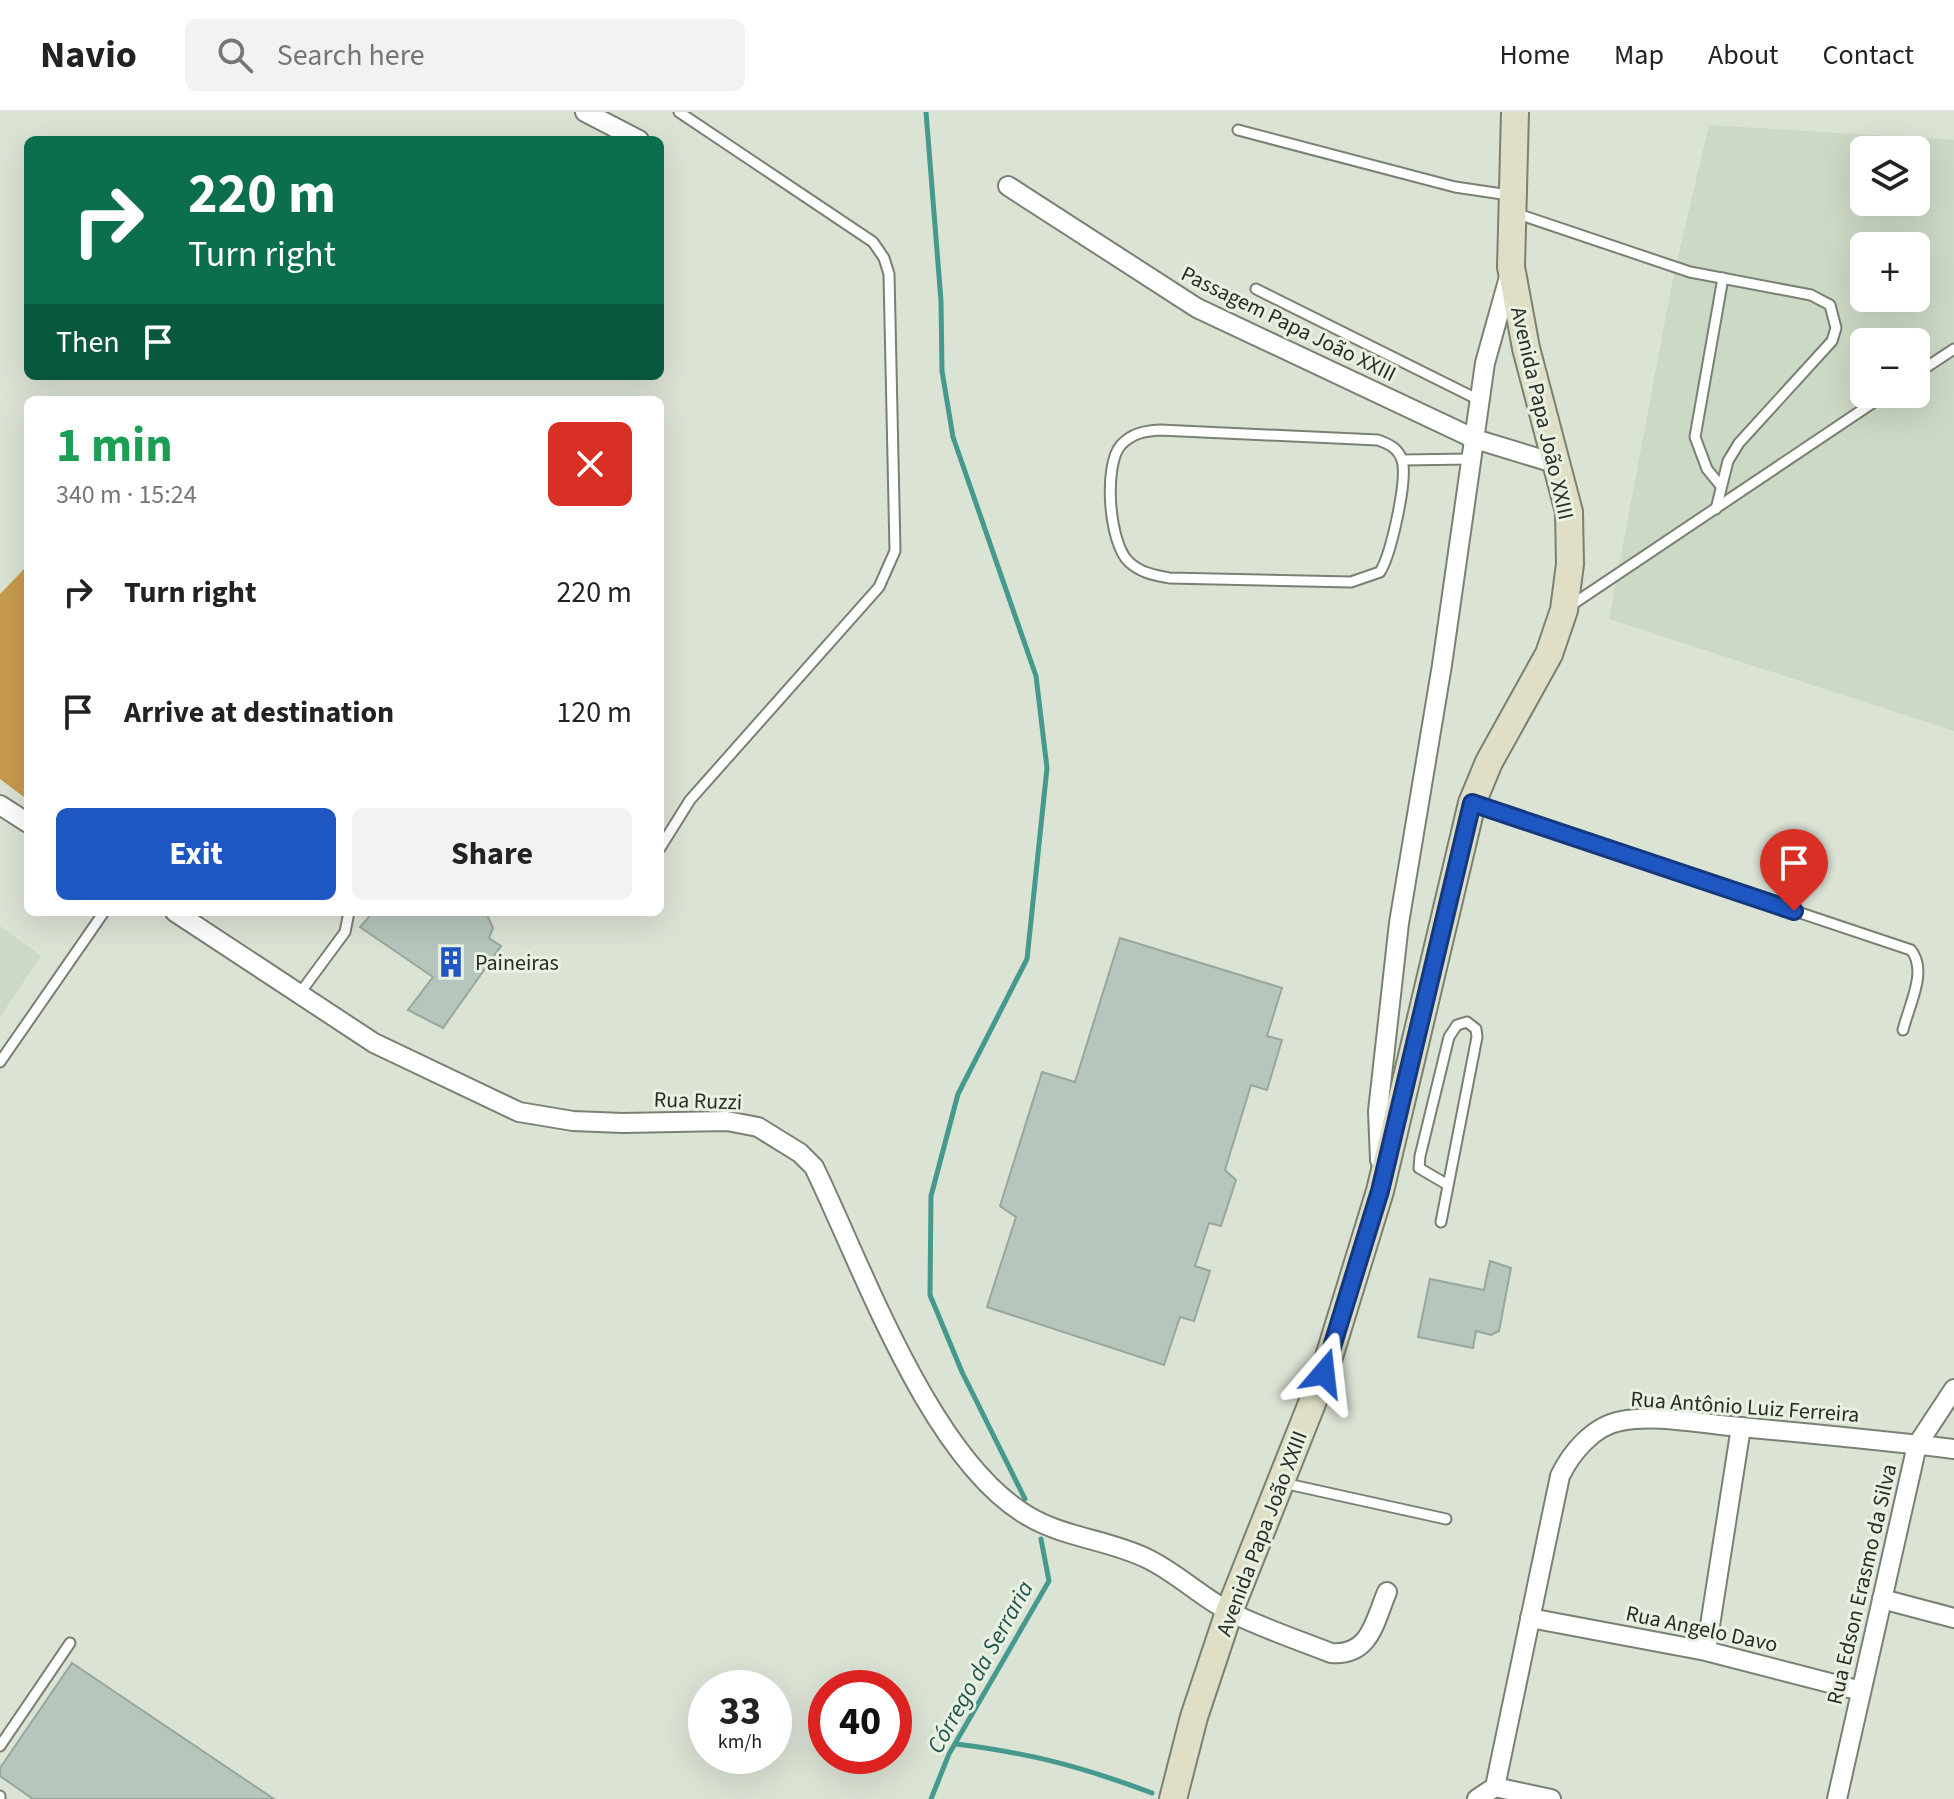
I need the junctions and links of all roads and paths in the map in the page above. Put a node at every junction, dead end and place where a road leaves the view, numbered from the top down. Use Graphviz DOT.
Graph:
graph roads {
  1 [pos="585,112"];
  2 [pos="679,112"];
  3 [pos="1515,112"];
  4 [pos="1238,130"];
  5 [pos="631,136"];
  6 [pos="1008,186"];
  7 [pos="1513,204"];
  8 [pos="1511,267"];
  9 [pos="1723,278"];
  10 [pos="1256,289"];
  11 [pos="1954,349"];
  12 [pos="1930,365"];
  13 [pos="1479,400"];
  14 [pos="1865,408"];
  15 [pos="1475,439"];
  16 [pos="1471,459"];
  17 [pos="1402,460"];
  18 [pos="1554,463"];
  19 [pos="1720,485"];
  20 [pos="1716,509"];
  21 [pos="1564,610"];
  22 [pos="1472,803"];
  23 [pos="0,805"];
  24 [pos="24,820"];
  25 [pos="664,842"];
  26 [pos="101,916"];
  27 [pos="181,916"];
  28 [pos="348,916"];
  29 [pos="300,993"];
  30 [pos="1903,1030"];
  31 [pos="0,1062"];
  32 [pos="1448,1185"];
  33 [pos="1380,1191"];
  34 [pos="1441,1222"];
  35 [pos="1954,1389"];
  36 [pos="1741,1427"];
  37 [pos="1917,1445"];
  38 [pos="1954,1449"];
  39 [pos="1280,1483"];
  40 [pos="1446,1519"];
  41 [pos="1387,1592"];
  42 [pos="1882,1599"];
  43 [pos="1229,1612"];
  44 [pos="1530,1618"];
  45 [pos="1954,1618"];
  46 [pos="70,1643"];
  47 [pos="1706,1651"];
  48 [pos="1861,1691"];
  49 [pos="0,1746"];
  50 [pos="1495,1787"];
  51 [pos="1173,1799"];
  52 [pos="1477,1799"];
  53 [pos="1551,1799"];
  54 [pos="1837,1799"];
  1 -- 5 [label="street"];
  2 -- 25 [label="lane"];
  3 -- 7 [label="street, Avenida Papa João XXIII"];
  4 -- 7 [label="lane"];
  6 -- 15 [label="street, Passagem Papa João XXIII"];
  7 -- 8 [label="street, Avenida Papa João XXIII"];
  7 -- 9 [label="lane"];
  8 -- 13 [label="street"];
  8 -- 18 [label="street, Avenida Papa João XXIII"];
  9 -- 19 [label="lane"];
  9 -- 19 [label="lane"];
  10 -- 13 [label="lane"];
  11 -- 12 [label="lane"];
  13 -- 15 [label="street"];
  14 -- 20 [label="lane"];
  15 -- 16 [label="street"];
  15 -- 18 [label="street, Passagem Papa João XXIII"];
  16 -- 17 [label="lane"];
  16 -- 33 [label="street"];
  17 -- 17 [label="lane"];
  18 -- 21 [label="street, Avenida Papa João XXIII"];
  19 -- 20 [label="lane"];
  20 -- 21 [label="lane"];
  21 -- 22 [label="street, Avenida Papa João XXIII"];
  22 -- 30 [label="lane"];
  22 -- 33 [label="street, Avenida Papa João XXIII"];
  23 -- 24 [label="street"];
  26 -- 31 [label="lane"];
  27 -- 29 [label="street, Rua Ruzzi"];
  28 -- 29 [label="lane"];
  29 -- 43 [label="street, Rua Ruzzi"];
  32 -- 32 [label="lane"];
  32 -- 34 [label="lane"];
  33 -- 39 [label="street, Avenida Papa João XXIII"];
  35 -- 37 [label="street, Rua Edson Erasmo da Silva"];
  36 -- 37 [label="street, Rua Antônio Luiz Ferreira"];
  36 -- 44 [label="street, Rua Antônio Luiz Ferreira"];
  36 -- 47 [label="street"];
  37 -- 38 [label="street, Rua Antônio Luiz Ferreira"];
  37 -- 42 [label="street, Rua Edson Erasmo da Silva"];
  39 -- 40 [label="lane"];
  39 -- 43 [label="street, Avenida Papa João XXIII"];
  41 -- 43 [label="street, Rua Ruzzi"];
  42 -- 45 [label="street"];
  42 -- 48 [label="street, Rua Edson Erasmo da Silva"];
  43 -- 51 [label="street, Avenida Papa João XXIII"];
  44 -- 47 [label="street, Rua Angelo Davo"];
  44 -- 50 [label="street, Rua Antônio Luiz Ferreira"];
  46 -- 49 [label="lane"];
  47 -- 48 [label="street, Rua Angelo Davo"];
  48 -- 54 [label="street, Rua Edson Erasmo da Silva"];
  50 -- 52 [label="street"];
  50 -- 53 [label="street"];
}
